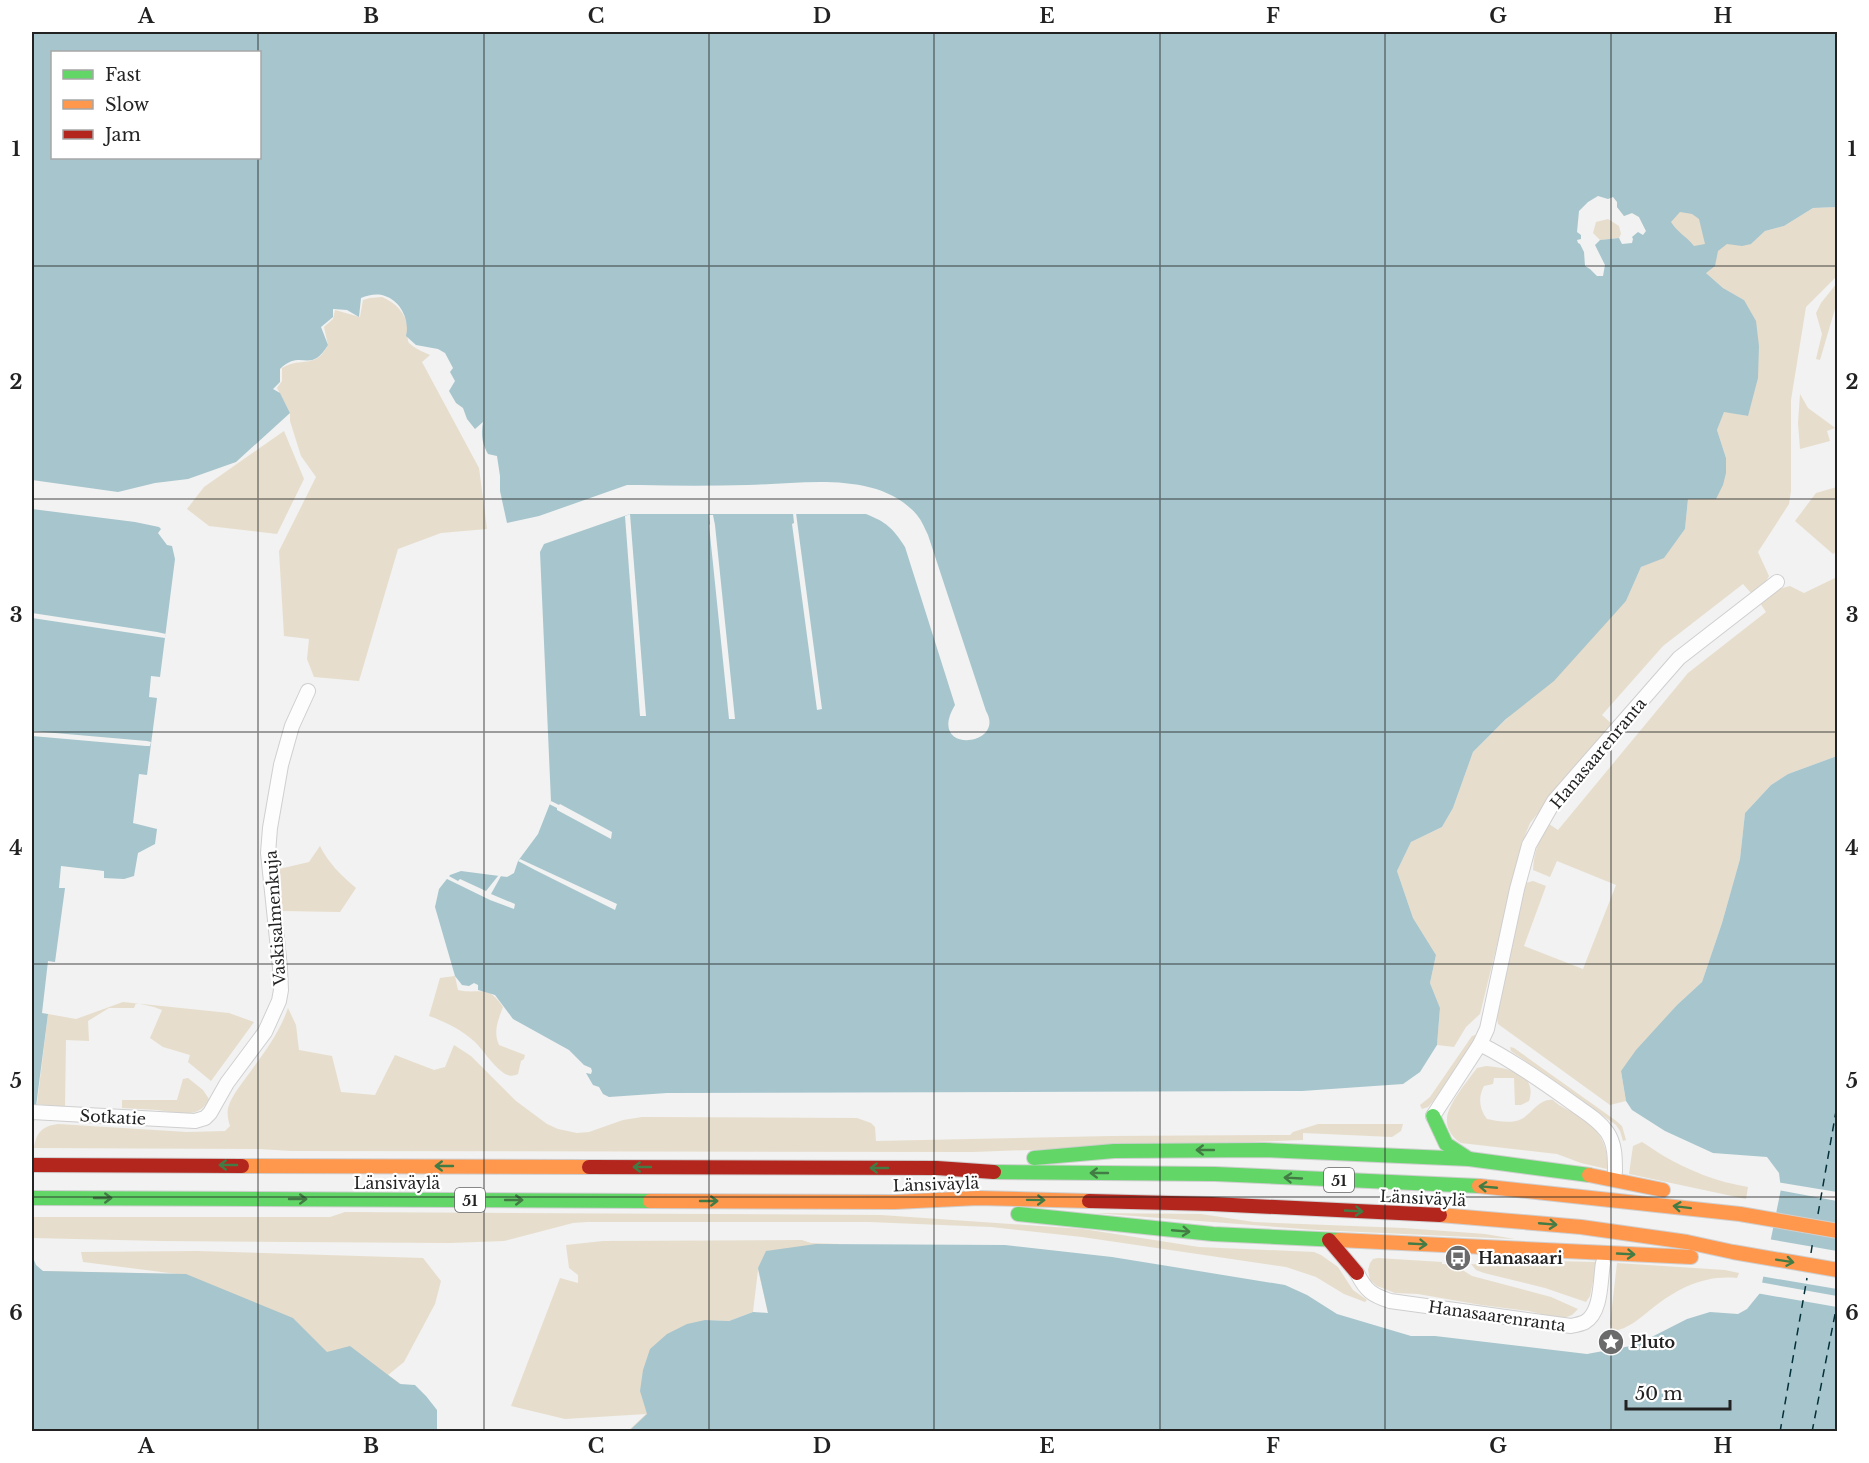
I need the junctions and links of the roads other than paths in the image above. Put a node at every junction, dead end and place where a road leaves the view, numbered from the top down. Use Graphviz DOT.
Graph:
graph roads {
  1 [pos="1777,582"];
  2 [pos="308,691"];
  3 [pos="1480,1044"];
  4 [pos="34,1113"];
  5 [pos="1433,1116"];
  6 [pos="195,1121"];
  7 [pos="1402,1155"];
  8 [pos="1469,1159"];
  9 [pos="38,1165"];
  10 [pos="937,1168"];
  11 [pos="1615,1172"];
  12 [pos="38,1198"];
  13 [pos="896,1202"];
  14 [pos="1740,1214"];
  15 [pos="1838,1231"];
  16 [pos="1329,1240"];
  17 [pos="1375,1242"];
  18 [pos="1733,1252"];
  19 [pos="1603,1263"];
  20 [pos="1838,1270"];
  21 [pos="1356,1273"];
  1 -- 3 [label="street, Hanasaarenranta"];
  2 -- 6 [label="street, Vaskisalmenkuja"];
  3 -- 5 [label="street, Hanasaarenranta"];
  3 -- 11 [label="street"];
  4 -- 6 [label="street, Sotkatie"];
  5 -- 7 [label="highway"];
  5 -- 8 [label="highway"];
  7 -- 8 [label="highway"];
  7 -- 10 [label="highway, one-way"];
  8 -- 14 [label="highway"];
  10 -- 9 [label="highway, Länsiväylä / 51, one-way"];
  14 -- 10 [label="highway, Länsiväylä / 51, one-way"];
  12 -- 13 [label="highway, Länsiväylä / 51, one-way"];
  13 -- 16 [label="highway, one-way"];
  13 -- 18 [label="highway, Länsiväylä / 51, one-way"];
  14 -- 15 [label="highway, Länsiväylä / 51"];
  16 -- 17 [label="highway"];
  16 -- 21 [label="highway"];
  17 -- 18 [label="highway, one-way"];
  17 -- 21 [label="highway"];
  18 -- 20 [label="highway, Länsiväylä / 51, one-way"];
  19 -- 21 [label="street, Hanasaarenranta"];
}
